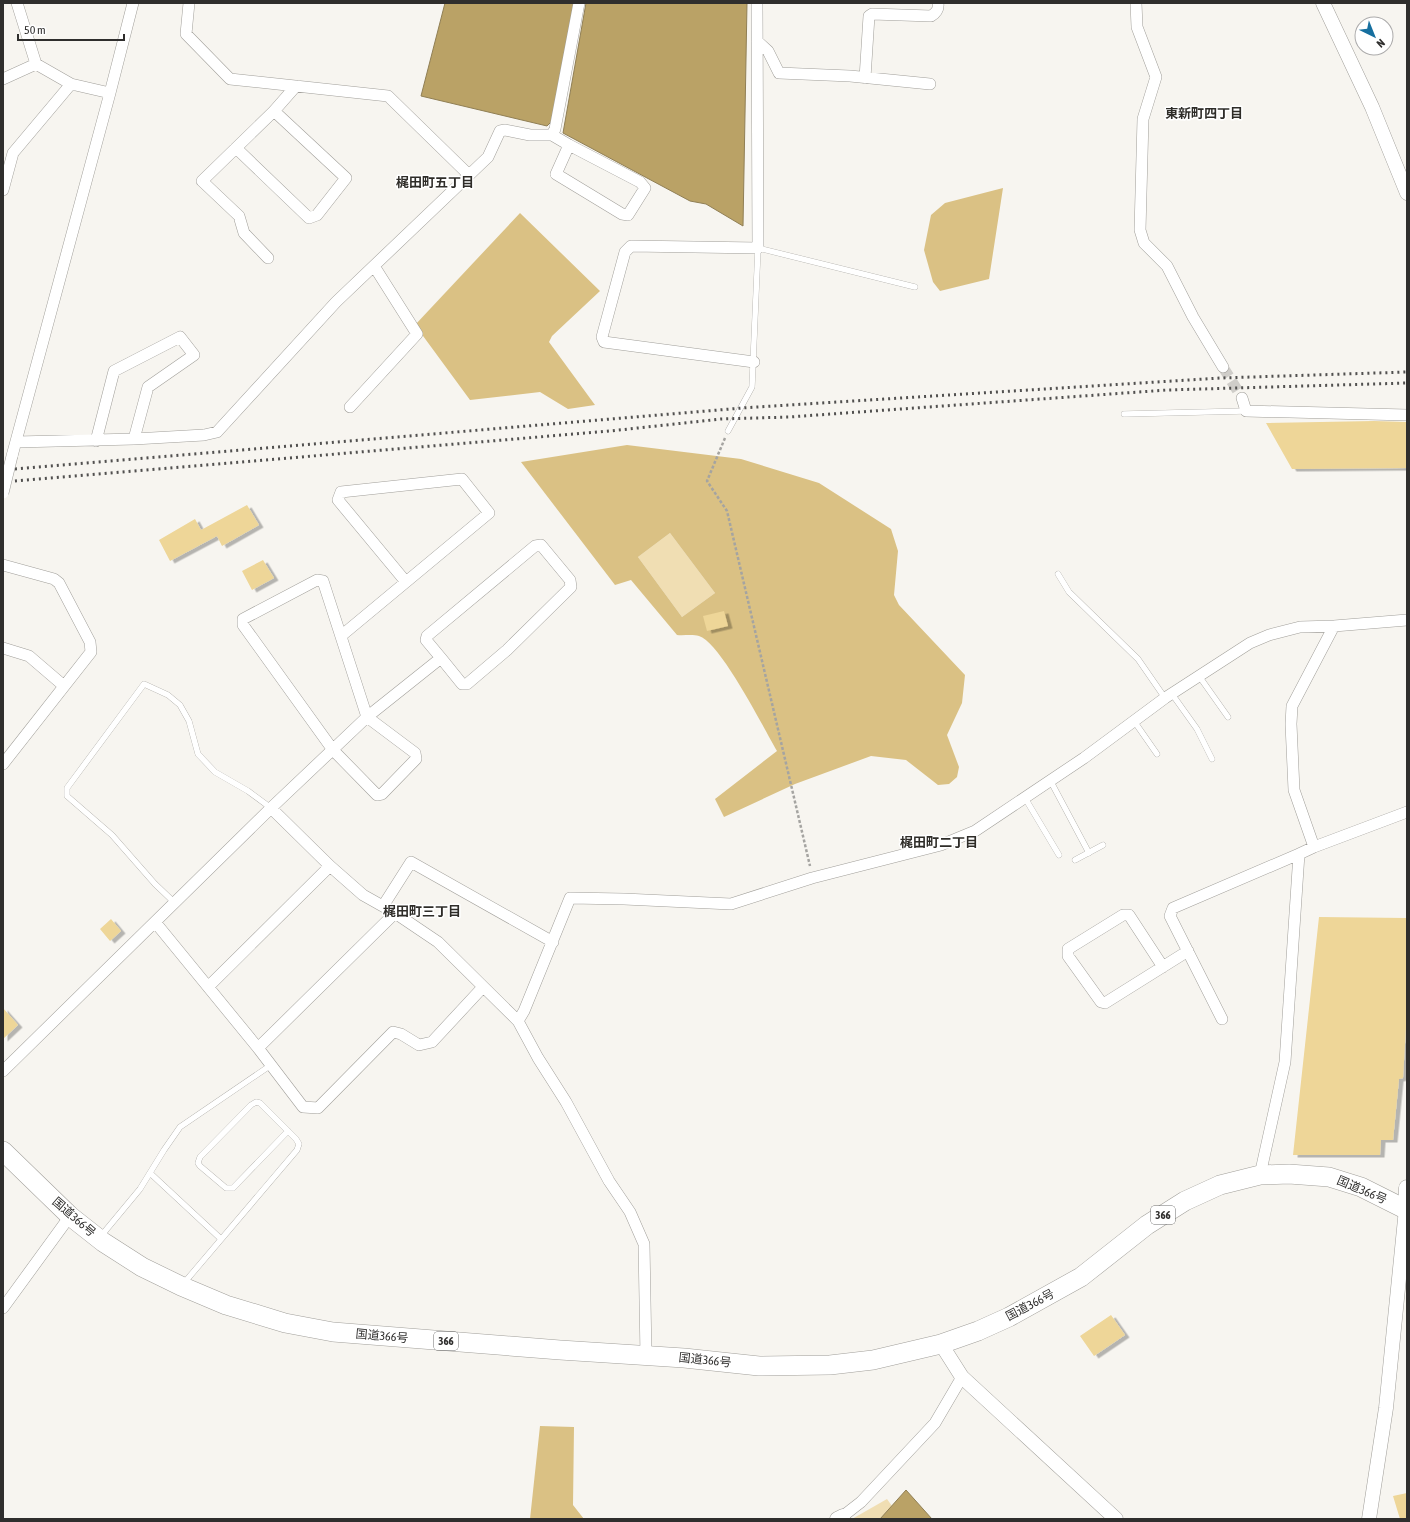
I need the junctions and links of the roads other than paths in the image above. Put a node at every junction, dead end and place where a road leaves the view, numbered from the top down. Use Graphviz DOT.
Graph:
graph roads {
  1 [pos="17,3"];
  2 [pos="133,3"];
  3 [pos="190,3"];
  4 [pos="578,3"];
  5 [pos="757,3"];
  6 [pos="938,3"];
  7 [pos="1136,3"];
  8 [pos="1323,3"];
  9 [pos="757,41"];
  10 [pos="36,64"];
  11 [pos="865,78"];
  12 [pos="3,79"];
  13 [pos="71,84"];
  14 [pos="930,84"];
  15 [pos="296,86"];
  16 [pos="110,93"];
  17 [pos="274,111"];
  18 [pos="552,135"];
  19 [pos="569,145"];
  20 [pos="236,148"];
  21 [pos="469,175"];
  22 [pos="3,190"];
  23 [pos="1407,193"];
  24 [pos="758,248"];
  25 [pos="268,258"];
  26 [pos="374,266"];
  27 [pos="915,287"];
  28 [pos="754,362"];
  29 [pos="1223,367"];
  30 [pos="1242,398"];
  31 [pos="350,408"];
  32 [pos="1246,411"];
  33 [pos="1124,414"];
  34 [pos="1407,415"];
  35 [pos="728,432"];
  36 [pos="134,439"];
  37 [pos="96,440"];
  38 [pos="17,442"];
  39 [pos="3,493"];
  40 [pos="3,565"];
  41 [pos="1058,574"];
  42 [pos="406,582"];
  43 [pos="1407,620"];
  44 [pos="1334,626"];
  45 [pos="341,636"];
  46 [pos="3,648"];
  47 [pos="441,658"];
  48 [pos="1199,676"];
  49 [pos="64,686"];
  50 [pos="1169,696"];
  51 [pos="367,717"];
  52 [pos="1228,717"];
  53 [pos="1134,721"];
  54 [pos="333,750"];
  55 [pos="1157,754"];
  56 [pos="1212,759"];
  57 [pos="3,764"];
  58 [pos="1050,780"];
  59 [pos="1025,798"];
  60 [pos="271,808"];
  61 [pos="1407,812"];
  62 [pos="1103,845"];
  63 [pos="1314,847"];
  64 [pos="1089,853"];
  65 [pos="1299,854"];
  66 [pos="1059,855"];
  67 [pos="1075,860"];
  68 [pos="330,866"];
  69 [pos="175,903"];
  70 [pos="383,906"];
  71 [pos="395,913"];
  72 [pos="155,922"];
  73 [pos="553,942"];
  74 [pos="1188,951"];
  75 [pos="1163,967"];
  76 [pos="483,987"];
  77 [pos="208,988"];
  78 [pos="1222,1018"];
  79 [pos="518,1021"];
  80 [pos="258,1048"];
  81 [pos="272,1065"];
  82 [pos="3,1071"];
  83 [pos="288,1131"];
  84 [pos="3,1151"];
  85 [pos="150,1173"];
  86 [pos="1260,1175"];
  87 [pos="1407,1188"];
  88 [pos="1406,1210"];
  89 [pos="70,1216"];
  90 [pos="99,1238"];
  91 [pos="221,1239"];
  92 [pos="181,1286"];
  93 [pos="3,1308"];
  94 [pos="940,1344"];
  95 [pos="646,1356"];
  96 [pos="962,1377"];
  97 [pos="840,1517"];
  98 [pos="1116,1519"];
  99 [pos="1369,1519"];
  1 -- 10 [label="street"];
  2 -- 16 [label="street"];
  3 -- 15 [label="street"];
  4 -- 18 [label="street"];
  5 -- 9 [label="street"];
  6 -- 11 [label="street"];
  7 -- 29 [label="street"];
  8 -- 23 [label="street"];
  9 -- 11 [label="street"];
  9 -- 24 [label="street"];
  10 -- 12 [label="street"];
  10 -- 13 [label="street"];
  11 -- 14 [label="street"];
  13 -- 16 [label="street"];
  13 -- 22 [label="street"];
  15 -- 17 [label="street"];
  15 -- 21 [label="street"];
  16 -- 38 [label="street"];
  17 -- 20 [label="street"];
  17 -- 20 [label="street"];
  18 -- 19 [label="street"];
  18 -- 21 [label="street"];
  19 -- 19 [label="street"];
  20 -- 25 [label="street"];
  21 -- 26 [label="street"];
  24 -- 27 [label="lane"];
  24 -- 28 [label="lane"];
  24 -- 28 [label="street"];
  26 -- 31 [label="street"];
  26 -- 36 [label="street"];
  28 -- 35 [label="lane"];
  30 -- 32 [label="street"];
  32 -- 33 [label="lane"];
  32 -- 34 [label="street"];
  36 -- 37 [label="street"];
  36 -- 37 [label="street"];
  37 -- 38 [label="street"];
  38 -- 39 [label="street, bridge"];
  40 -- 49 [label="street"];
  41 -- 50 [label="lane"];
  42 -- 42 [label="street"];
  42 -- 45 [label="street"];
  43 -- 44 [label="street"];
  44 -- 48 [label="street"];
  44 -- 63 [label="street"];
  45 -- 51 [label="street"];
  45 -- 54 [label="street"];
  46 -- 49 [label="street"];
  47 -- 47 [label="street"];
  47 -- 51 [label="street"];
  48 -- 50 [label="street"];
  48 -- 52 [label="lane"];
  49 -- 57 [label="street"];
  50 -- 53 [label="street"];
  50 -- 56 [label="lane"];
  51 -- 54 [label="street"];
  51 -- 54 [label="street"];
  53 -- 55 [label="lane"];
  53 -- 58 [label="street"];
  54 -- 60 [label="street"];
  58 -- 59 [label="street"];
  58 -- 64 [label="lane"];
  59 -- 66 [label="lane"];
  59 -- 73 [label="street"];
  60 -- 68 [label="street"];
  60 -- 69 [label="street"];
  60 -- 69 [label="lane"];
  61 -- 63 [label="street"];
  62 -- 64 [label="lane"];
  63 -- 65 [label="street"];
  64 -- 67 [label="lane"];
  65 -- 74 [label="street"];
  65 -- 86 [label="street"];
  68 -- 70 [label="street"];
  68 -- 77 [label="street"];
  69 -- 72 [label="street"];
  70 -- 71 [label="street"];
  70 -- 73 [label="street"];
  71 -- 76 [label="street"];
  71 -- 80 [label="street"];
  72 -- 77 [label="street"];
  72 -- 82 [label="street"];
  73 -- 79 [label="street"];
  74 -- 75 [label="street"];
  74 -- 78 [label="street"];
  75 -- 75 [label="street"];
  76 -- 79 [label="street"];
  76 -- 81 [label="street"];
  77 -- 80 [label="street"];
  79 -- 95 [label="street"];
  80 -- 81 [label="street"];
  81 -- 85 [label="lane"];
  83 -- 83 [label="lane"];
  83 -- 91 [label="lane"];
  84 -- 89 [label="highway, 国道366号 / 366"];
  85 -- 90 [label="lane"];
  85 -- 91 [label="lane"];
  86 -- 88 [label="highway, 国道366号 / 366"];
  86 -- 94 [label="highway, 国道366号 / 366"];
  87 -- 88 [label="main road"];
  88 -- 99 [label="street"];
  89 -- 90 [label="highway, 国道366号 / 366"];
  89 -- 93 [label="street"];
  90 -- 92 [label="highway, 国道366号 / 366"];
  91 -- 92 [label="lane"];
  92 -- 95 [label="highway, 国道366号 / 366"];
  94 -- 95 [label="highway, 国道366号 / 366"];
  94 -- 96 [label="street"];
  96 -- 97 [label="street"];
  96 -- 98 [label="street"];
}
